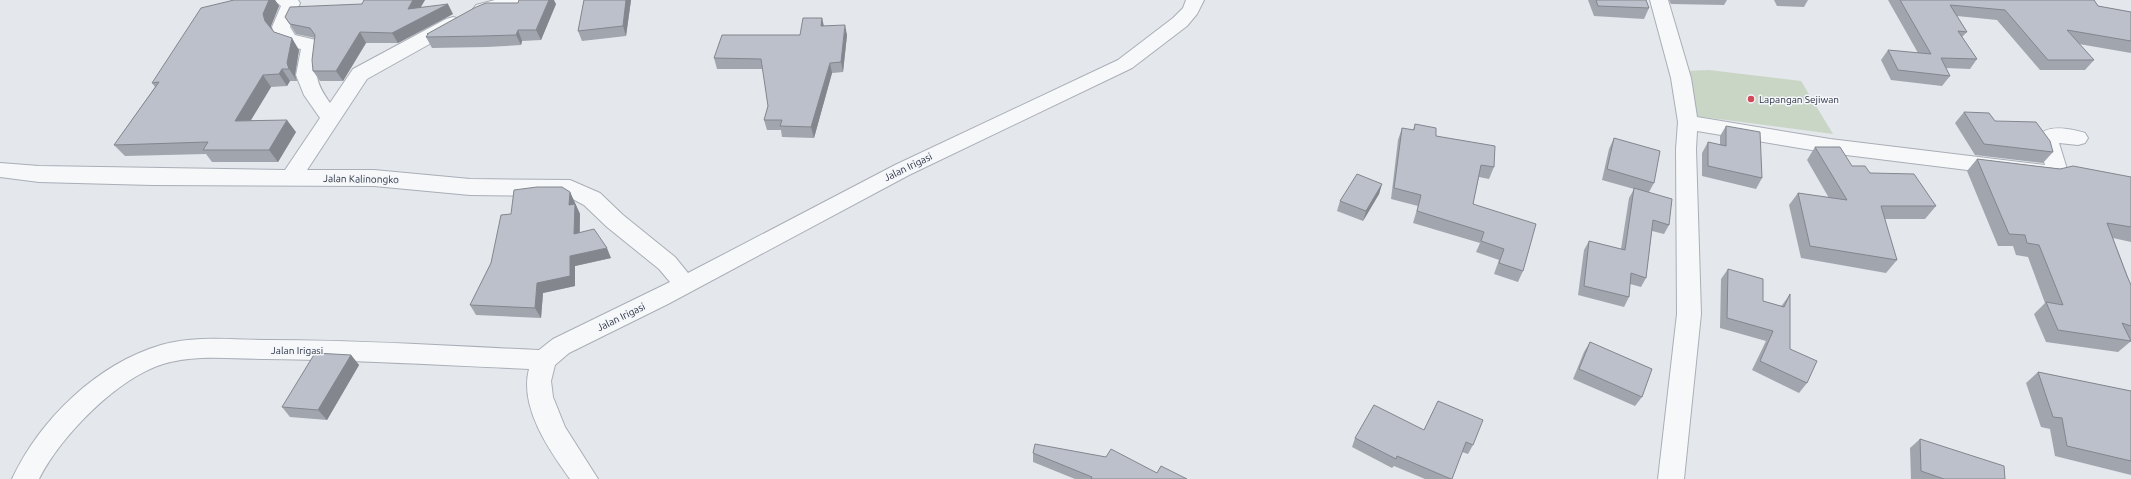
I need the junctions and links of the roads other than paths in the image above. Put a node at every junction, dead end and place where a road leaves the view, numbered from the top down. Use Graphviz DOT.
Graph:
graph roads {
  1 [pos="284,0"];
  2 [pos="539,0"];
  3 [pos="1195,0"];
  4 [pos="1659,0"];
  5 [pos="330,119"];
  6 [pos="1688,122"];
  7 [pos="2078,138"];
  8 [pos="0,170"];
  9 [pos="291,178"];
  10 [pos="685,285"];
  11 [pos="544,360"];
  12 [pos="25,479"];
  13 [pos="585,479"];
  14 [pos="1671,479"];
  1 -- 5 [label="street"];
  2 -- 5 [label="street"];
  3 -- 10 [label="street, Jalan Irigasi"];
  4 -- 6 [label="street"];
  5 -- 9 [label="street"];
  6 -- 7 [label="street"];
  6 -- 14 [label="street"];
  8 -- 9 [label="street, Jalan Kalinongko"];
  9 -- 10 [label="street, Jalan Kalinongko"];
  10 -- 11 [label="street, Jalan Irigasi"];
  11 -- 12 [label="street, Jalan Irigasi"];
  11 -- 13 [label="street"];
}
